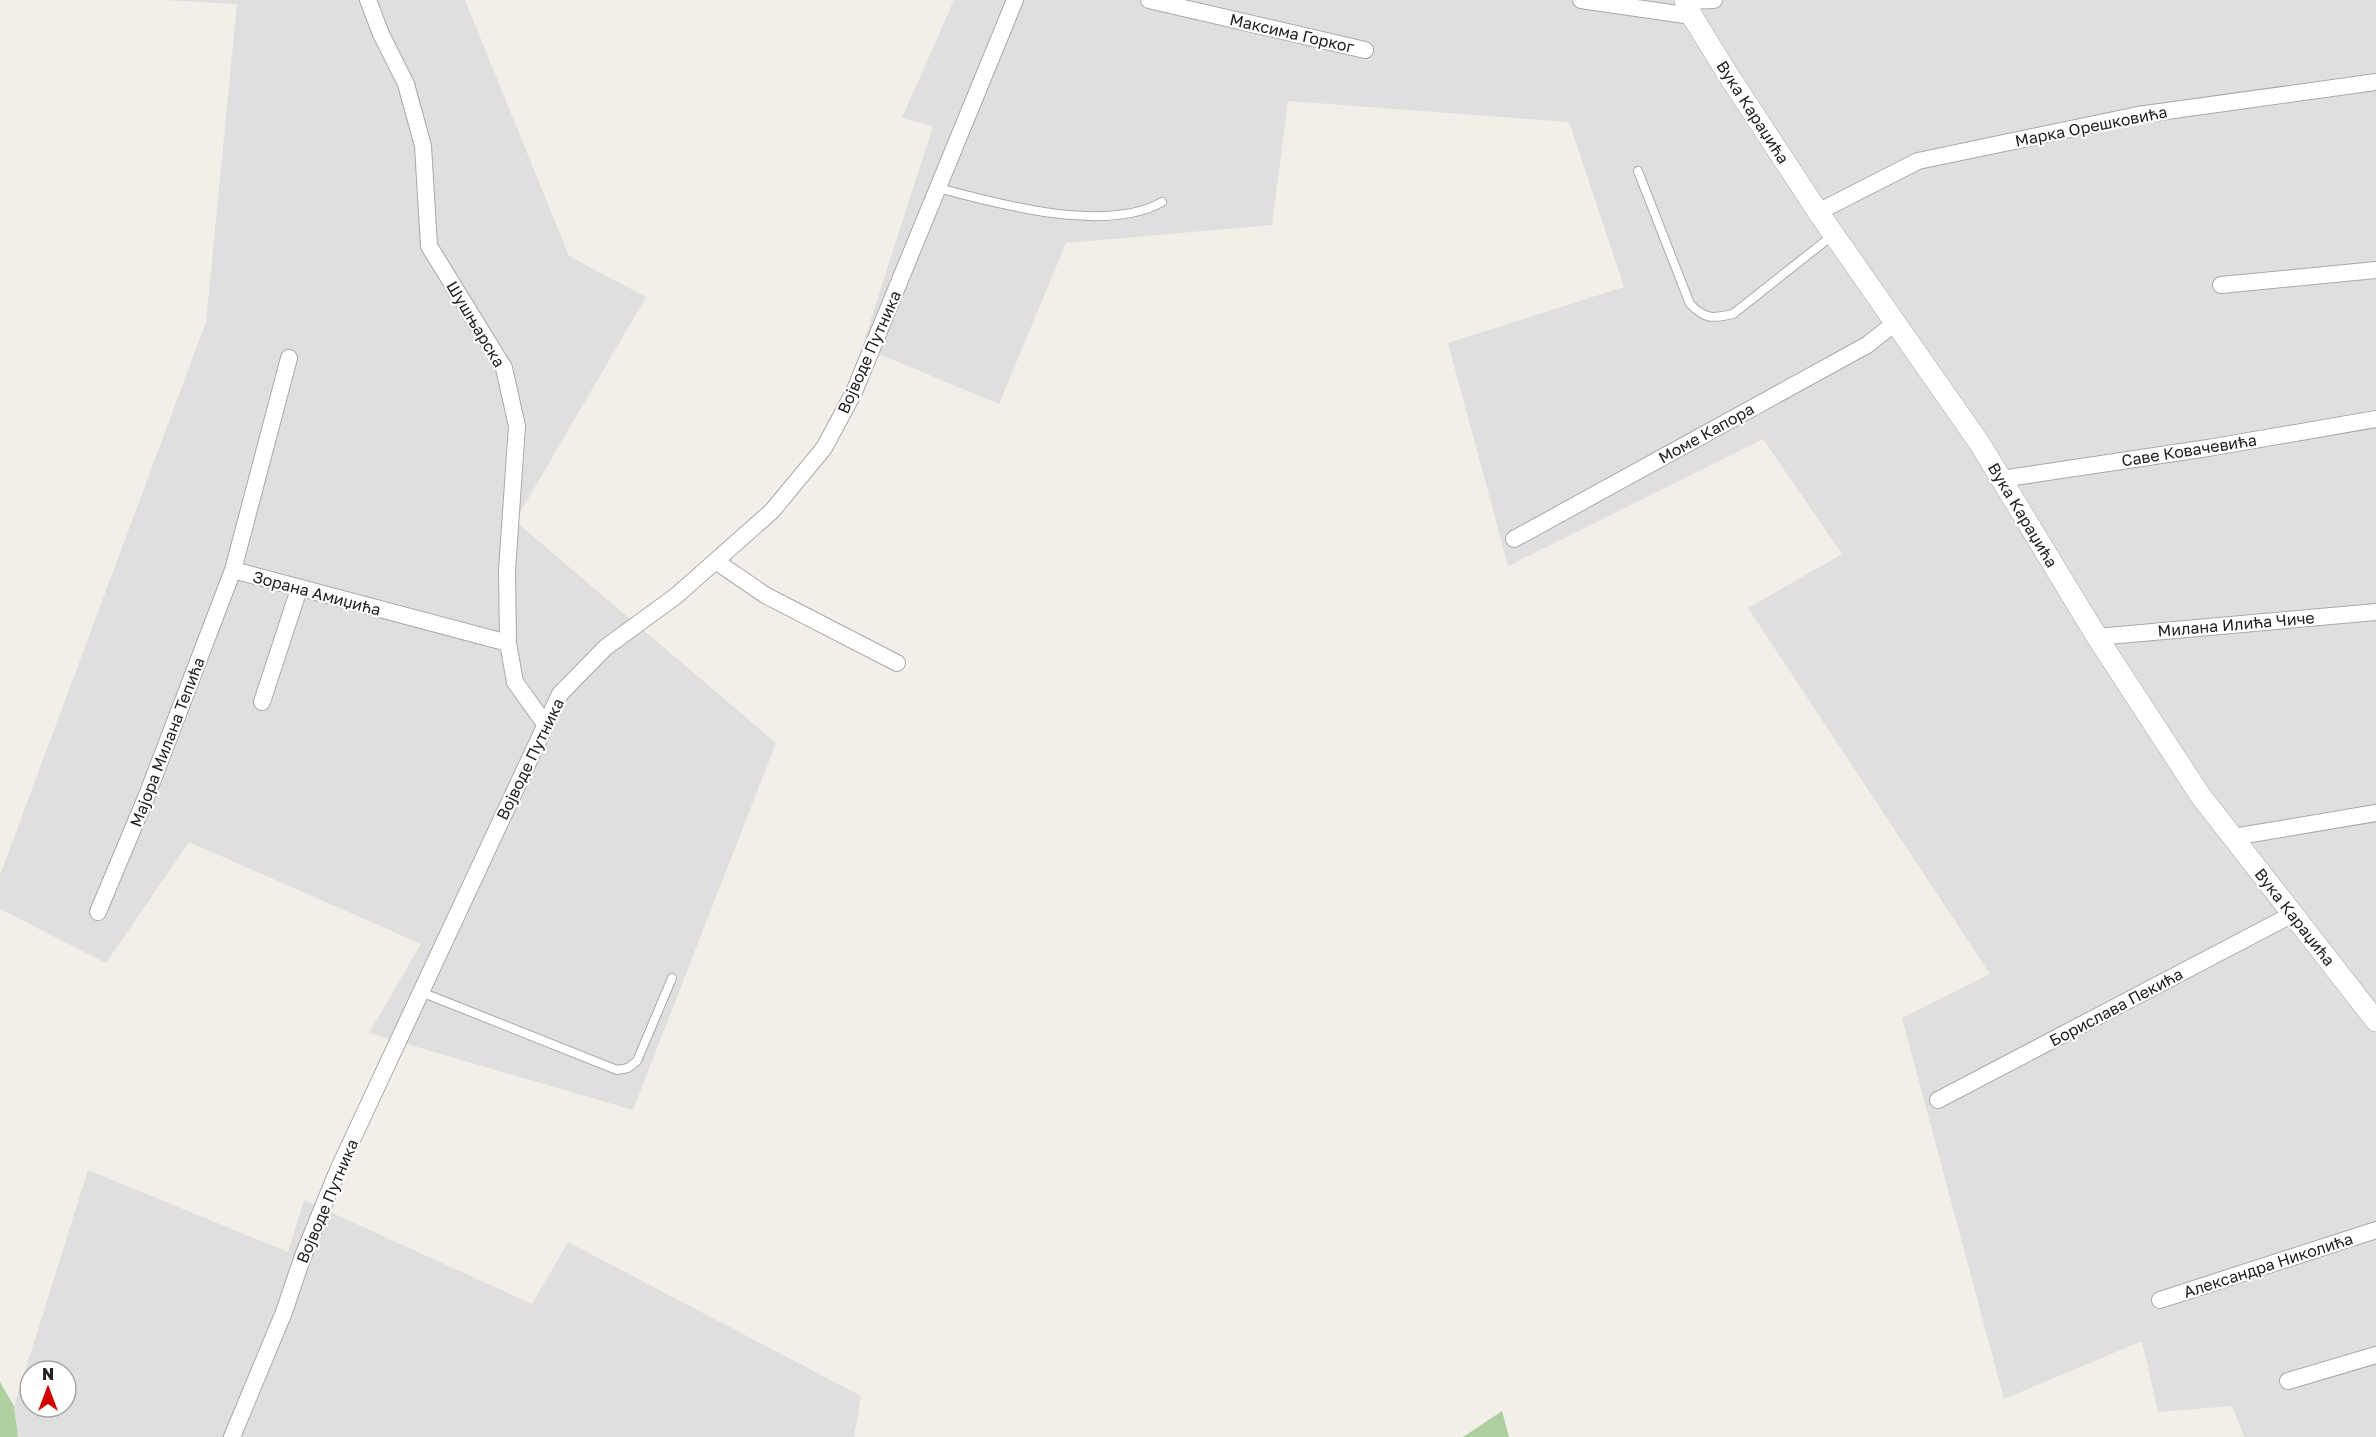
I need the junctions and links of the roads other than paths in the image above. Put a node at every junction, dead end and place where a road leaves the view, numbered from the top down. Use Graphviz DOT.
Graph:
graph roads {
  1 [pos="368,0"];
  2 [pos="1015,0"];
  3 [pos="1149,0"];
  4 [pos="1581,0"];
  5 [pos="1714,0"];
  6 [pos="1687,6"];
  7 [pos="1365,50"];
  8 [pos="2376,82"];
  9 [pos="1638,171"];
  10 [pos="938,188"];
  11 [pos="1162,202"];
  12 [pos="1818,212"];
  13 [pos="1834,234"];
  14 [pos="2376,270"];
  15 [pos="2221,285"];
  16 [pos="1895,322"];
  17 [pos="289,358"];
  18 [pos="2376,419"];
  19 [pos="2001,479"];
  20 [pos="1514,538"];
  21 [pos="717,562"];
  22 [pos="233,570"];
  23 [pos="299,589"];
  24 [pos="2376,612"];
  25 [pos="2097,637"];
  26 [pos="508,643"];
  27 [pos="897,663"];
  28 [pos="262,702"];
  29 [pos="545,724"];
  30 [pos="2376,813"];
  31 [pos="2233,837"];
  32 [pos="98,912"];
  33 [pos="2293,914"];
  34 [pos="672,978"];
  35 [pos="421,992"];
  36 [pos="2376,1021"];
  37 [pos="1938,1100"];
  38 [pos="2376,1230"];
  39 [pos="2160,1300"];
  40 [pos="2376,1355"];
  41 [pos="2288,1381"];
  42 [pos="232,1437"];
  1 -- 26 [label="street, Шушњарска"];
  2 -- 10 [label="street, Војводе Путника"];
  3 -- 7 [label="street, Максима Горког"];
  4 -- 6 [label="street"];
  5 -- 6 [label="street"];
  6 -- 12 [label="street, Вука Караџића"];
  8 -- 12 [label="street, Марка Орешковића"];
  9 -- 13 [label="lane"];
  10 -- 11 [label="lane"];
  10 -- 21 [label="street, Војводе Путника"];
  12 -- 13 [label="street, Вука Караџића"];
  13 -- 16 [label="street, Вука Караџића"];
  14 -- 15 [label="street"];
  16 -- 19 [label="street, Вука Караџића"];
  16 -- 20 [label="street, Моме Капора"];
  17 -- 22 [label="street, Зорана Амиџића"];
  18 -- 19 [label="street, Саве Ковачевића"];
  19 -- 25 [label="street, Вука Караџића"];
  21 -- 27 [label="street"];
  21 -- 29 [label="street, Војводе Путника"];
  22 -- 23 [label="street, Зорана Амиџића"];
  22 -- 32 [label="street, Мајора Милана Тепића"];
  23 -- 26 [label="street, Зорана Амиџића"];
  23 -- 28 [label="street"];
  24 -- 25 [label="street, Милана Илића Чиче"];
  25 -- 31 [label="street, Вука Караџића"];
  26 -- 29 [label="street, Шушњарска"];
  29 -- 35 [label="street, Војводе Путника"];
  30 -- 31 [label="street"];
  31 -- 33 [label="street, Вука Караџића"];
  33 -- 36 [label="street, Вука Караџића"];
  33 -- 37 [label="street, Борислава Пекића"];
  34 -- 35 [label="lane"];
  35 -- 42 [label="street, Војводе Путника"];
  38 -- 39 [label="street, Александра Николића"];
  40 -- 41 [label="street"];
}
